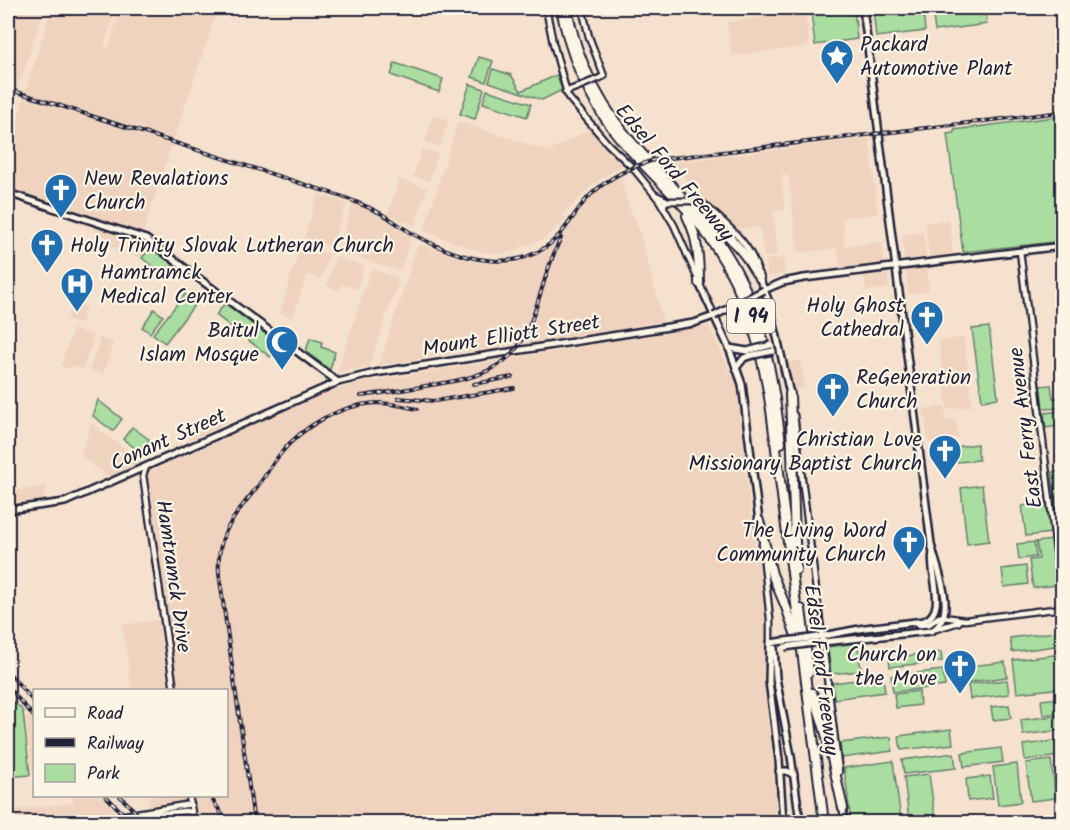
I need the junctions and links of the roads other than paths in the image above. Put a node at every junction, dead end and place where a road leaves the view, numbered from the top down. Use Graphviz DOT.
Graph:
graph roads {
  1 [pos="546,8"];
  2 [pos="561,8"];
  3 [pos="567,8"];
  4 [pos="582,8"];
  5 [pos="863,8"];
  6 [pos="566,92"];
  7 [pos="652,191"];
  8 [pos="8,193"];
  9 [pos="668,201"];
  10 [pos="680,201"];
  11 [pos="694,204"];
  12 [pos="664,207"];
  13 [pos="1062,246"];
  14 [pos="1020,251"];
  15 [pos="896,266"];
  16 [pos="759,277"];
  17 [pos="699,283"];
  18 [pos="764,290"];
  19 [pos="714,316"];
  20 [pos="778,339"];
  21 [pos="729,348"];
  22 [pos="772,348"];
  23 [pos="748,354"];
  24 [pos="783,359"];
  25 [pos="736,368"];
  26 [pos="338,382"];
  27 [pos="790,394"];
  28 [pos="146,467"];
  29 [pos="8,510"];
  30 [pos="759,521"];
  31 [pos="933,552"];
  32 [pos="796,573"];
  33 [pos="1062,600"];
  34 [pos="936,601"];
  35 [pos="945,601"];
  36 [pos="1062,608"];
  37 [pos="944,617"];
  38 [pos="965,620"];
  39 [pos="904,624"];
  40 [pos="934,629"];
  41 [pos="822,639"];
  42 [pos="771,647"];
  43 [pos="802,654"];
  44 [pos="174,689"];
  45 [pos="812,693"];
  46 [pos="777,748"];
  47 [pos="790,748"];
  48 [pos="779,771"];
  49 [pos="794,775"];
  50 [pos="189,797"];
  51 [pos="191,804"];
  52 [pos="843,808"];
  53 [pos="115,819"];
  54 [pos="82,822"];
  55 [pos="783,822"];
  56 [pos="800,822"];
  57 [pos="824,822"];
  58 [pos="828,822"];
  59 [pos="844,822"];
  1 -- 6 [label="street"];
  2 -- 10 [label="highway, Edsel Ford Freeway / I 94"];
  3 -- 11 [label="highway, Edsel Ford Freeway / I 94"];
  4 -- 6 [label="street, bridge"];
  5 -- 15 [label="main road"];
  6 -- 7 [label="street"];
  7 -- 9 [label="street"];
  7 -- 12 [label="street"];
  8 -- 26 [label="main road"];
  9 -- 11 [label="street, bridge"];
  9 -- 12 [label="street"];
  10 -- 17 [label="highway"];
  10 -- 43 [label="highway, Edsel Ford Freeway / I 94"];
  11 -- 16 [label="highway"];
  11 -- 32 [label="highway, Edsel Ford Freeway / I 94"];
  12 -- 17 [label="street"];
  13 -- 14 [label="main road, Mount Elliott Street"];
  14 -- 15 [label="main road, Mount Elliott Street"];
  14 -- 33 [label="street, East Ferry Avenue"];
  15 -- 18 [label="main road, Mount Elliott Street"];
  15 -- 31 [label="main road"];
  16 -- 18 [label="main road"];
  17 -- 19 [label="main road"];
  18 -- 19 [label="main road, Mount Elliott Street, bridge"];
  18 -- 20 [label="main road"];
  19 -- 21 [label="main road"];
  19 -- 26 [label="main road, Mount Elliott Street"];
  20 -- 22 [label="main road"];
  20 -- 24 [label="main road"];
  21 -- 23 [label="main road"];
  21 -- 25 [label="main road"];
  22 -- 23 [label="main road, bridge"];
  22 -- 24 [label="main road"];
  23 -- 25 [label="main road"];
  24 -- 27 [label="main road"];
  25 -- 30 [label="main road"];
  26 -- 28 [label="main road, Conant Street"];
  27 -- 32 [label="highway"];
  27 -- 41 [label="street"];
  28 -- 29 [label="main road, Conant Street"];
  28 -- 44 [label="street, Hamtramck Drive"];
  30 -- 42 [label="street"];
  30 -- 43 [label="highway"];
  31 -- 34 [label="main road"];
  31 -- 35 [label="main road"];
  32 -- 45 [label="highway, Edsel Ford Freeway / I 94"];
  34 -- 35 [label="main road"];
  34 -- 39 [label="main road"];
  35 -- 37 [label="main road"];
  36 -- 38 [label="street"];
  37 -- 38 [label="street"];
  37 -- 39 [label="main road"];
  37 -- 40 [label="main road"];
  38 -- 40 [label="street"];
  39 -- 41 [label="main road"];
  40 -- 41 [label="main road"];
  41 -- 42 [label="main road, bridge"];
  41 -- 52 [label="street"];
  42 -- 46 [label="main road"];
  42 -- 47 [label="main road"];
  43 -- 57 [label="highway, Edsel Ford Freeway / I 94"];
  45 -- 52 [label="highway"];
  45 -- 58 [label="highway, Edsel Ford Freeway / I 94"];
  46 -- 47 [label="main road"];
  46 -- 48 [label="main road"];
  47 -- 49 [label="main road"];
  48 -- 49 [label="main road"];
  48 -- 55 [label="main road"];
  49 -- 56 [label="main road"];
  50 -- 51 [label="street"];
  51 -- 53 [label="street"];
  51 -- 53 [label="street"];
  52 -- 59 [label="street"];
  53 -- 54 [label="street"];
}
